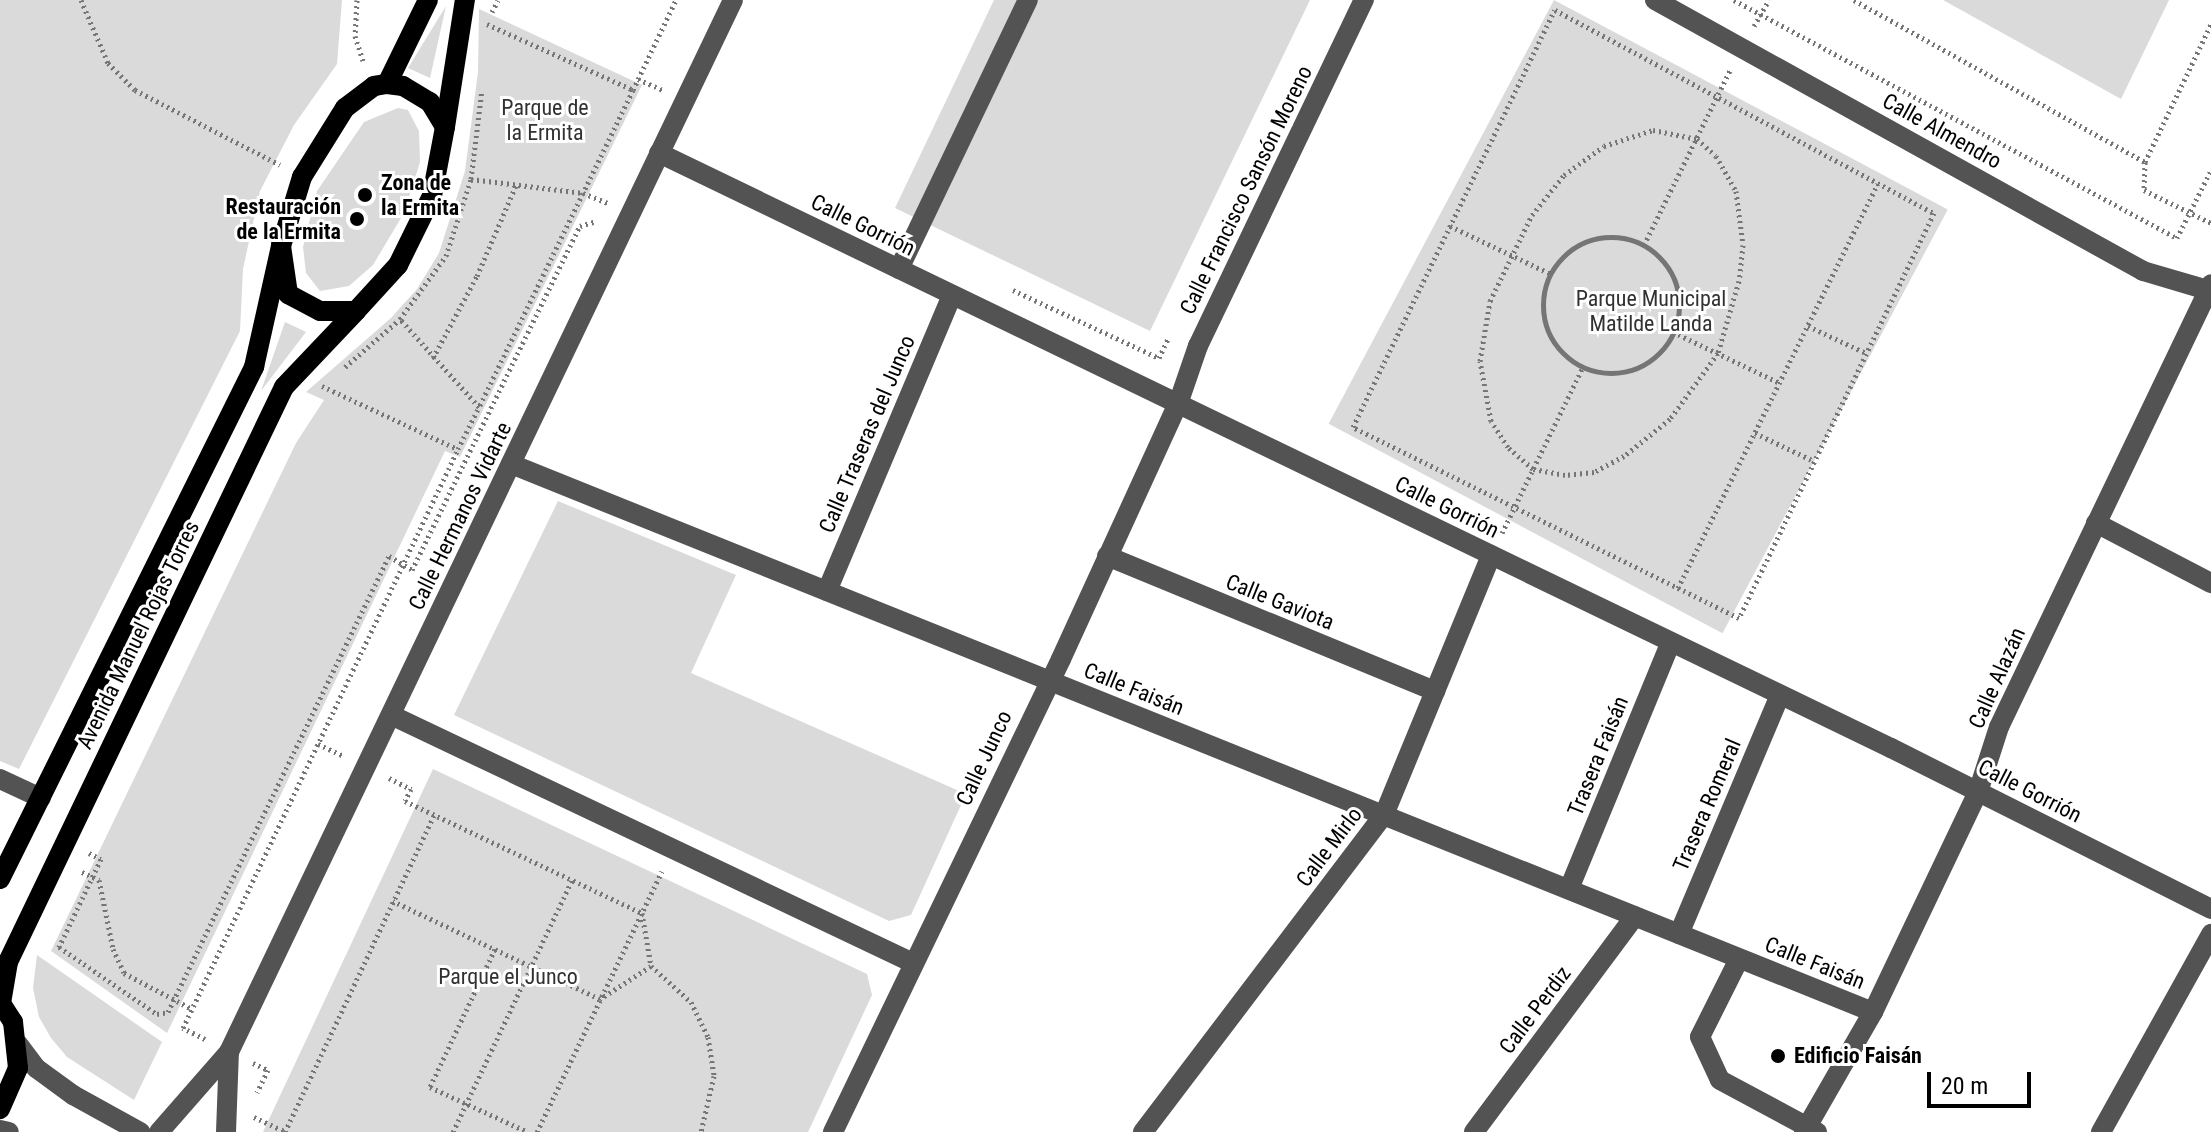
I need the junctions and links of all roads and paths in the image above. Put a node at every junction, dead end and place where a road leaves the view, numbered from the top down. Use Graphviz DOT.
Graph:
graph roads {
  1 [pos="81,0"];
  2 [pos="357,0"];
  3 [pos="428,0"];
  4 [pos="465,0"];
  5 [pos="676,0"];
  6 [pos="733,0"];
  7 [pos="1028,0"];
  8 [pos="1364,0"];
  9 [pos="1655,0"];
  10 [pos="1734,0"];
  11 [pos="1854,0"];
  12 [pos="2211,24"];
  13 [pos="486,38"];
  14 [pos="1741,48"];
  15 [pos="483,82"];
  16 [pos="381,85"];
  17 [pos="633,90"];
  18 [pos="1717,97"];
  19 [pos="445,127"];
  20 [pos="1697,139"];
  21 [pos="659,153"];
  22 [pos="2145,162"];
  23 [pos="2211,170"];
  24 [pos="302,177"];
  25 [pos="471,179"];
  26 [pos="517,183"];
  27 [pos="1878,184"];
  28 [pos="612,189"];
  29 [pos="583,193"];
  30 [pos="606,203"];
  31 [pos="2190,212"];
  32 [pos="631,214"];
  33 [pos="2211,223"];
  34 [pos="1450,226"];
  35 [pos="1644,245"];
  36 [pos="281,246"];
  37 [pos="1511,255"];
  38 [pos="899,269"];
  39 [pos="1551,274"];
  40 [pos="1009,288"];
  41 [pos="2210,288"];
  42 [pos="952,295"];
  43 [pos="356,311"];
  44 [pos="400,319"];
  45 [pos="1808,326"];
  46 [pos="1173,329"];
  47 [pos="1673,332"];
  48 [pos="1718,353"];
  49 [pos="1866,353"];
  50 [pos="433,358"];
  51 [pos="1583,367"];
  52 [pos="340,371"];
  53 [pos="330,379"];
  54 [pos="1780,383"];
  55 [pos="1178,404"];
  56 [pos="479,407"];
  57 [pos="1755,433"];
  58 [pos="458,449"];
  59 [pos="1814,461"];
  60 [pos="511,464"];
  61 [pos="1533,469"];
  62 [pos="1514,507"];
  63 [pos="2096,523"];
  64 [pos="1491,555"];
  65 [pos="1107,556"];
  66 [pos="403,565"];
  67 [pos="2211,583"];
  68 [pos="1678,588"];
  69 [pos="827,591"];
  70 [pos="1671,642"];
  71 [pos="1047,680"];
  72 [pos="1435,691"];
  73 [pos="1780,695"];
  74 [pos="391,715"];
  75 [pos="0,779"];
  76 [pos="1978,792"];
  77 [pos="41,798"];
  78 [pos="405,801"];
  79 [pos="434,815"];
  80 [pos="1384,815"];
  81 [pos="65,843"];
  82 [pos="672,849"];
  83 [pos="68,866"];
  84 [pos="92,877"];
  85 [pos="0,879"];
  86 [pos="573,880"];
  87 [pos="1569,889"];
  88 [pos="393,901"];
  89 [pos="2211,909"];
  90 [pos="642,913"];
  91 [pos="1635,916"];
  92 [pos="1679,934"];
  93 [pos="2211,934"];
  94 [pos="495,949"];
  95 [pos="1739,959"];
  96 [pos="913,963"];
  97 [pos="532,966"];
  98 [pos="651,966"];
  99 [pos="600,999"];
  100 [pos="174,1000"];
  101 [pos="1,1002"];
  102 [pos="192,1009"];
  103 [pos="1873,1012"];
  104 [pos="18,1044"];
  105 [pos="229,1052"];
  106 [pos="466,1103"];
  107 [pos="0,1109"];
  108 [pos="248,1114"];
  109 [pos="0,1130"];
  110 [pos="1810,1131"];
  111 [pos="9,1132"];
  112 [pos="140,1132"];
  113 [pos="159,1132"];
  114 [pos="226,1132"];
  115 [pos="286,1132"];
  116 [pos="453,1132"];
  117 [pos="528,1132"];
  118 [pos="537,1132"];
  119 [pos="701,1132"];
  120 [pos="833,1132"];
  121 [pos="1143,1132"];
  122 [pos="1474,1132"];
  123 [pos="2101,1132"];
  1 -- 24 [label="path"];
  2 -- 16 [label="path"];
  3 -- 16 [label="main road"];
  4 -- 19 [label="main road"];
  5 -- 17 [label="path"];
  6 -- 21 [label="street, Calle Hermanos Vidarte"];
  7 -- 38 [label="street"];
  8 -- 55 [label="street, Calle Francisco Sansón Moreno"];
  9 -- 14 [label="street, Calle Almendro"];
  10 -- 31 [label="path"];
  11 -- 22 [label="path"];
  12 -- 22 [label="path"];
  13 -- 17 [label="path"];
  14 -- 18 [label="path"];
  14 -- 41 [label="street, Calle Almendro"];
  15 -- 25 [label="path"];
  16 -- 19 [label="main road"];
  16 -- 24 [label="main road, Avenida Manuel Rojas Torres"];
  17 -- 29 [label="path"];
  18 -- 20 [label="path"];
  18 -- 27 [label="path"];
  18 -- 34 [label="path"];
  19 -- 43 [label="main road, Avenida Manuel Rojas Torres"];
  20 -- 35 [label="path"];
  20 -- 37 [label="path"];
  20 -- 48 [label="path"];
  21 -- 32 [label="street, Calle Hermanos Vidarte"];
  21 -- 38 [label="street, Calle Gorrión"];
  22 -- 31 [label="path"];
  23 -- 31 [label="path"];
  24 -- 36 [label="main road, Avenida Manuel Rojas Torres"];
  25 -- 26 [label="path"];
  25 -- 44 [label="path"];
  26 -- 29 [label="path"];
  26 -- 50 [label="path"];
  27 -- 45 [label="path"];
  27 -- 49 [label="path"];
  28 -- 30 [label="path"];
  29 -- 30 [label="path"];
  29 -- 56 [label="path"];
  30 -- 32 [label="path"];
  30 -- 66 [label="path"];
  31 -- 33 [label="path"];
  32 -- 60 [label="street, Calle Hermanos Vidarte"];
  34 -- 37 [label="path"];
  34 -- 62 [label="path"];
  35 -- 39 [label="path"];
  35 -- 47 [label="path"];
  36 -- 43 [label="main road"];
  36 -- 77 [label="main road, Avenida Manuel Rojas Torres"];
  37 -- 39 [label="path"];
  37 -- 61 [label="path"];
  38 -- 42 [label="street, Calle Gorrión"];
  39 -- 51 [label="path"];
  40 -- 46 [label="path"];
  41 -- 63 [label="street, Calle Alazán"];
  42 -- 55 [label="street, Calle Gorrión"];
  42 -- 69 [label="street, Calle Traseras del Junco"];
  43 -- 81 [label="main road, Avenida Manuel Rojas Torres"];
  44 -- 50 [label="path"];
  44 -- 52 [label="path"];
  45 -- 49 [label="path"];
  45 -- 54 [label="path"];
  47 -- 48 [label="path"];
  47 -- 51 [label="path"];
  48 -- 54 [label="path"];
  48 -- 61 [label="path"];
  49 -- 59 [label="path"];
  50 -- 56 [label="path"];
  51 -- 61 [label="path"];
  53 -- 58 [label="path"];
  54 -- 57 [label="path"];
  55 -- 64 [label="street, Calle Gorrión"];
  55 -- 65 [label="street, Calle Junco"];
  56 -- 58 [label="path"];
  57 -- 59 [label="path"];
  57 -- 68 [label="path"];
  58 -- 66 [label="path"];
  59 -- 68 [label="path"];
  60 -- 69 [label="street, Calle Faisán"];
  60 -- 74 [label="street, Calle Hermanos Vidarte"];
  61 -- 62 [label="path"];
  62 -- 64 [label="path"];
  62 -- 68 [label="path"];
  63 -- 67 [label="street"];
  63 -- 76 [label="street, Calle Alazán"];
  64 -- 70 [label="street, Calle Gorrión"];
  64 -- 72 [label="street, Calle Mirlo"];
  65 -- 71 [label="street, Calle Junco"];
  65 -- 72 [label="street, Calle Gaviota"];
  66 -- 100 [label="path"];
  66 -- 102 [label="path"];
  69 -- 71 [label="street, Calle Faisán"];
  70 -- 73 [label="street, Calle Gorrión"];
  70 -- 87 [label="street, Trasera Faisán"];
  71 -- 80 [label="street, Calle Faisán"];
  71 -- 96 [label="street, Calle Junco"];
  72 -- 80 [label="street, Calle Mirlo"];
  73 -- 76 [label="street, Calle Gorrión"];
  73 -- 92 [label="street, Trasera Romeral"];
  74 -- 82 [label="street"];
  74 -- 105 [label="street, Calle Hermanos Vidarte"];
  75 -- 77 [label="street"];
  76 -- 89 [label="street, Calle Gorrión"];
  76 -- 103 [label="street, Calle Alazán"];
  77 -- 85 [label="main road, Avenida Manuel Rojas Torres"];
  78 -- 79 [label="path"];
  79 -- 86 [label="path"];
  79 -- 88 [label="path"];
  80 -- 87 [label="street, Calle Faisán"];
  80 -- 121 [label="street, Calle Mirlo"];
  81 -- 84 [label="path"];
  81 -- 101 [label="main road, Avenida Manuel Rojas Torres"];
  82 -- 90 [label="path"];
  82 -- 96 [label="street"];
  83 -- 84 [label="path"];
  84 -- 100 [label="path"];
  84 -- 100 [label="path"];
  86 -- 90 [label="path"];
  86 -- 97 [label="path"];
  87 -- 91 [label="street, Calle Faisán"];
  88 -- 94 [label="path"];
  88 -- 115 [label="path"];
  90 -- 98 [label="path"];
  90 -- 99 [label="path"];
  91 -- 92 [label="street, Calle Faisán"];
  91 -- 122 [label="street, Calle Perdiz"];
  92 -- 95 [label="street, Calle Faisán"];
  93 -- 123 [label="street"];
  94 -- 97 [label="path"];
  94 -- 106 [label="path"];
  95 -- 103 [label="street, Calle Faisán"];
  95 -- 110 [label="street, Calle Faisán"];
  96 -- 120 [label="street, Calle Junco"];
  97 -- 99 [label="path"];
  97 -- 106 [label="path"];
  98 -- 99 [label="path"];
  98 -- 119 [label="path"];
  99 -- 118 [label="path"];
  100 -- 102 [label="path"];
  101 -- 104 [label="main road"];
  102 -- 105 [label="path"];
  103 -- 110 [label="street, Calle Alazán"];
  104 -- 107 [label="main road"];
  104 -- 112 [label="street"];
  105 -- 113 [label="street, Calle Hermanos Vidarte"];
  105 -- 114 [label="street, Calle Hermanos Vidarte"];
  106 -- 116 [label="path"];
  106 -- 117 [label="path"];
  108 -- 115 [label="path"];
  109 -- 111 [label="street"];
}
